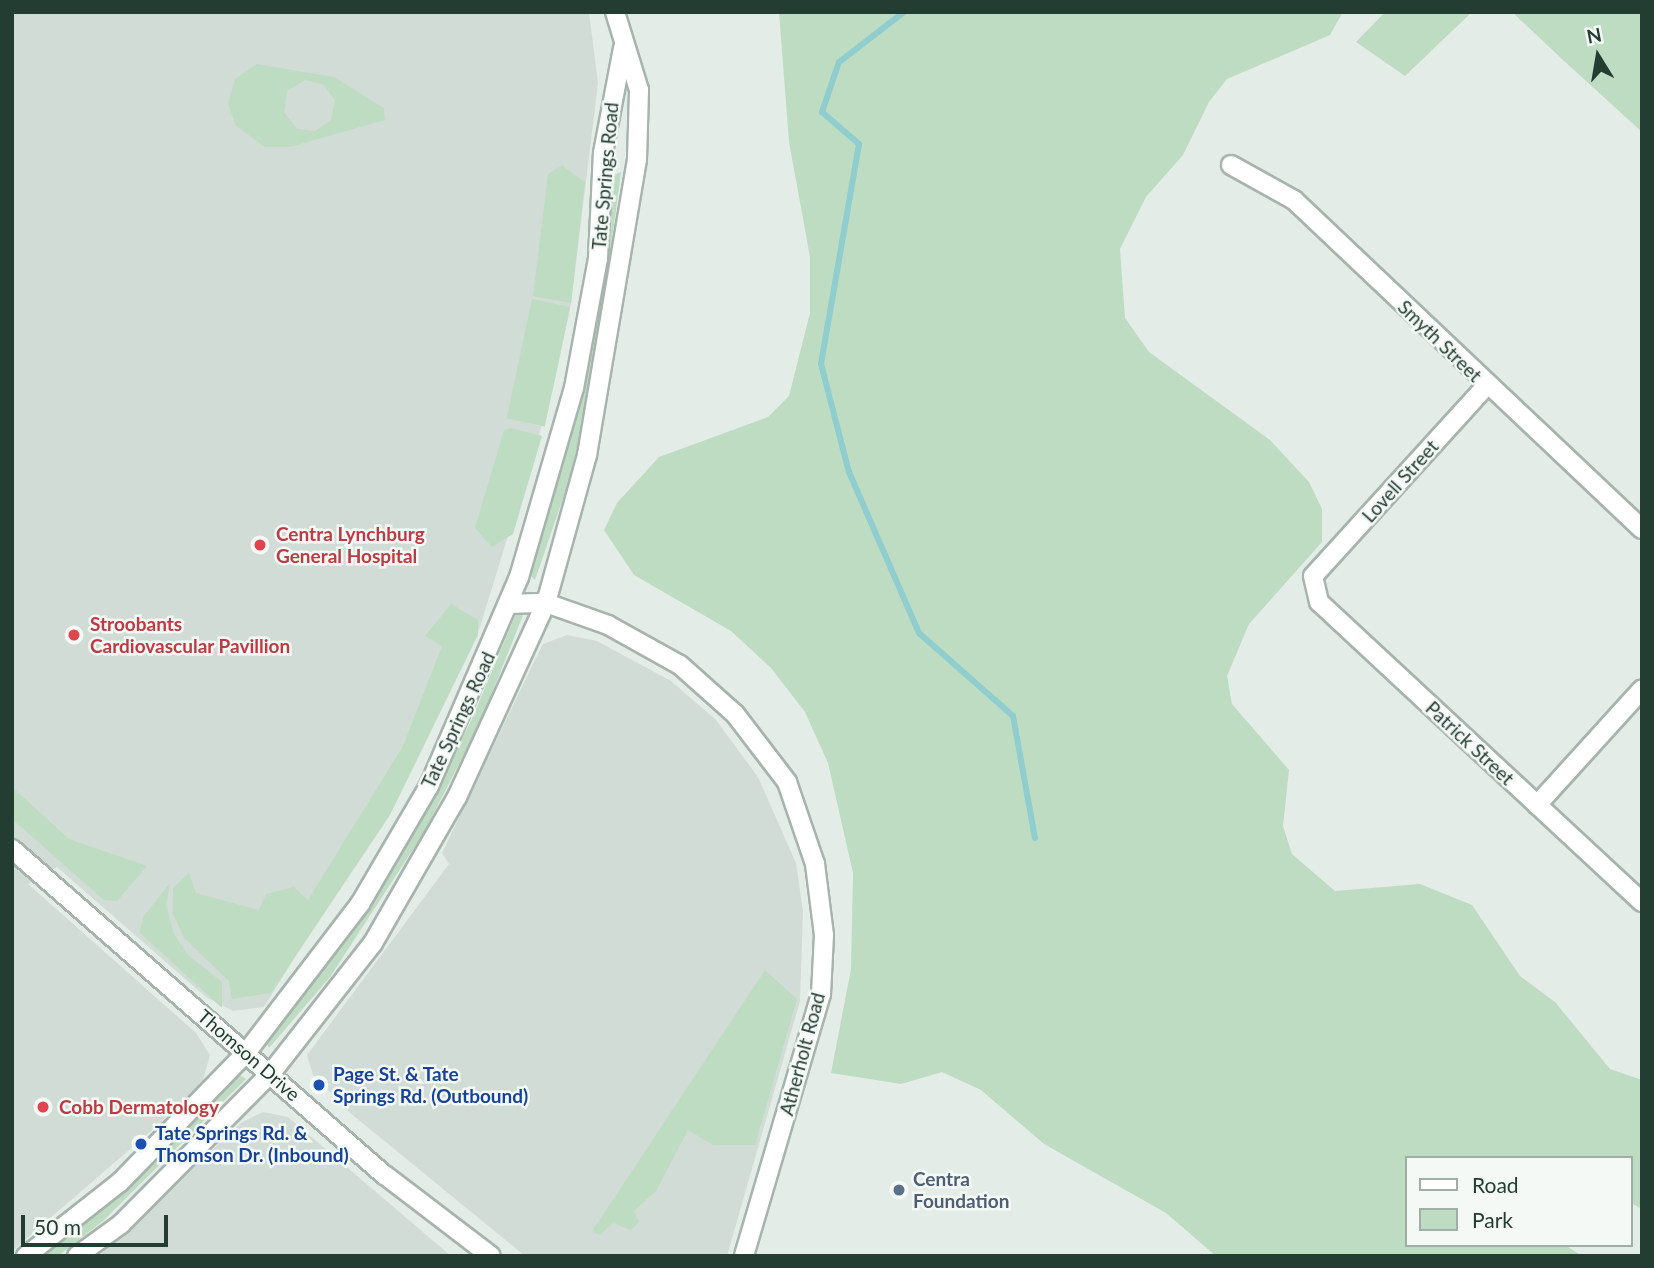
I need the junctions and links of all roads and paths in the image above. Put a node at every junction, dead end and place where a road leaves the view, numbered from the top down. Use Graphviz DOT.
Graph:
graph roads {
  1 [pos="615,12"];
  2 [pos="623,48"];
  3 [pos="1231,164"];
  4 [pos="1487,385"];
  5 [pos="1642,529"];
  6 [pos="1313,576"];
  7 [pos="519,577"];
  8 [pos="546,603"];
  9 [pos="508,604"];
  10 [pos="1642,689"];
  11 [pos="1536,805"];
  12 [pos="12,849"];
  13 [pos="1642,902"];
  14 [pos="246,1053"];
  15 [pos="271,1073"];
  16 [pos="26,1256"];
  17 [pos="77,1256"];
  18 [pos="491,1256"];
  19 [pos="744,1256"];
  1 -- 2 [label="street, Tate Springs Road"];
  2 -- 7 [label="street, Tate Springs Road"];
  2 -- 8 [label="street, Tate Springs Road"];
  3 -- 4 [label="street, Smyth Street"];
  4 -- 5 [label="street, Smyth Street"];
  4 -- 6 [label="street, Lovell Street"];
  6 -- 11 [label="street, Patrick Street"];
  7 -- 8 [label="street, Atherholt Road"];
  7 -- 9 [label="street, Tate Springs Road"];
  8 -- 9 [label="street, Atherholt Road"];
  8 -- 15 [label="street, Tate Springs Road"];
  8 -- 19 [label="street, Atherholt Road"];
  9 -- 14 [label="street, Tate Springs Road"];
  10 -- 11 [label="street"];
  11 -- 13 [label="street, Patrick Street"];
  12 -- 14 [label="street, Thomson Drive"];
  14 -- 15 [label="street, Thomson Drive"];
  14 -- 16 [label="street, Tate Springs Road"];
  15 -- 17 [label="street, Tate Springs Road"];
  15 -- 18 [label="street, Thomson Drive"];
}
